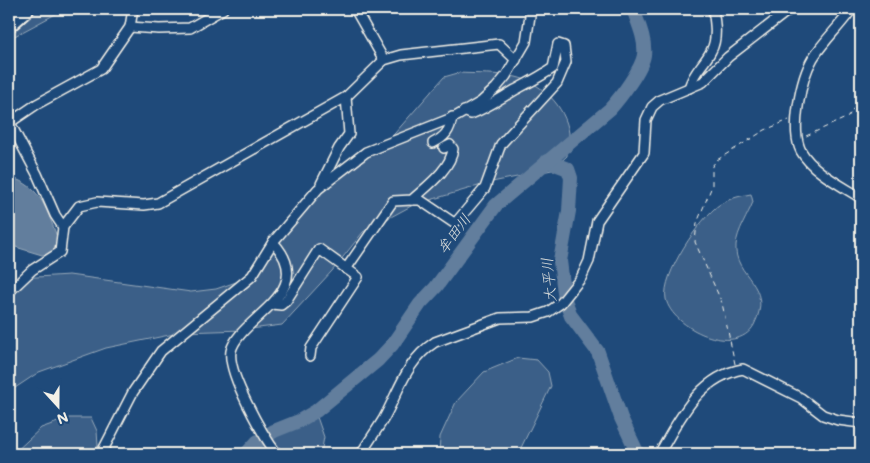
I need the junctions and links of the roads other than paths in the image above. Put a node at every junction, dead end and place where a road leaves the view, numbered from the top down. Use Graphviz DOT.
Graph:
graph roads {
  1 [pos="26,9"];
  2 [pos="133,9"];
  3 [pos="223,9"];
  4 [pos="355,9"];
  5 [pos="531,9"];
  6 [pos="713,9"];
  7 [pos="790,9"];
  8 [pos="850,9"];
  9 [pos="9,24"];
  10 [pos="130,27"];
  11 [pos="384,60"];
  12 [pos="516,60"];
  13 [pos="689,88"];
  14 [pos="346,97"];
  15 [pos="464,112"];
  16 [pos="452,117"];
  17 [pos="9,122"];
  18 [pos="433,144"];
  19 [pos="444,148"];
  20 [pos="318,189"];
  21 [pos="861,198"];
  22 [pos="412,200"];
  23 [pos="63,227"];
  24 [pos="274,242"];
  25 [pos="346,269"];
  26 [pos="23,279"];
  27 [pos="9,281"];
  28 [pos="9,292"];
  29 [pos="272,304"];
  30 [pos="310,356"];
  31 [pos="861,423"];
  32 [pos="101,454"];
  33 [pos="276,454"];
  34 [pos="361,454"];
  35 [pos="659,454"];
  1 -- 9 [label="highway"];
  2 -- 10 [label="street"];
  3 -- 10 [label="street"];
  4 -- 11 [label="street"];
  5 -- 12 [label="street"];
  6 -- 13 [label="street"];
  7 -- 13 [label="street"];
  8 -- 21 [label="street"];
  10 -- 17 [label="street"];
  11 -- 12 [label="street"];
  11 -- 14 [label="street"];
  12 -- 15 [label="street"];
  13 -- 34 [label="street"];
  14 -- 20 [label="street"];
  14 -- 23 [label="street"];
  15 -- 16 [label="street"];
  15 -- 22 [label="street"];
  16 -- 18 [label="street"];
  16 -- 20 [label="street"];
  17 -- 23 [label="street"];
  19 -- 22 [label="street"];
  20 -- 24 [label="street"];
  22 -- 25 [label="street"];
  23 -- 26 [label="street"];
  24 -- 29 [label="street"];
  24 -- 32 [label="street"];
  25 -- 29 [label="street"];
  25 -- 30 [label="street"];
  26 -- 27 [label="street"];
  26 -- 28 [label="street"];
  29 -- 33 [label="street"];
  31 -- 35 [label="street"];
}
